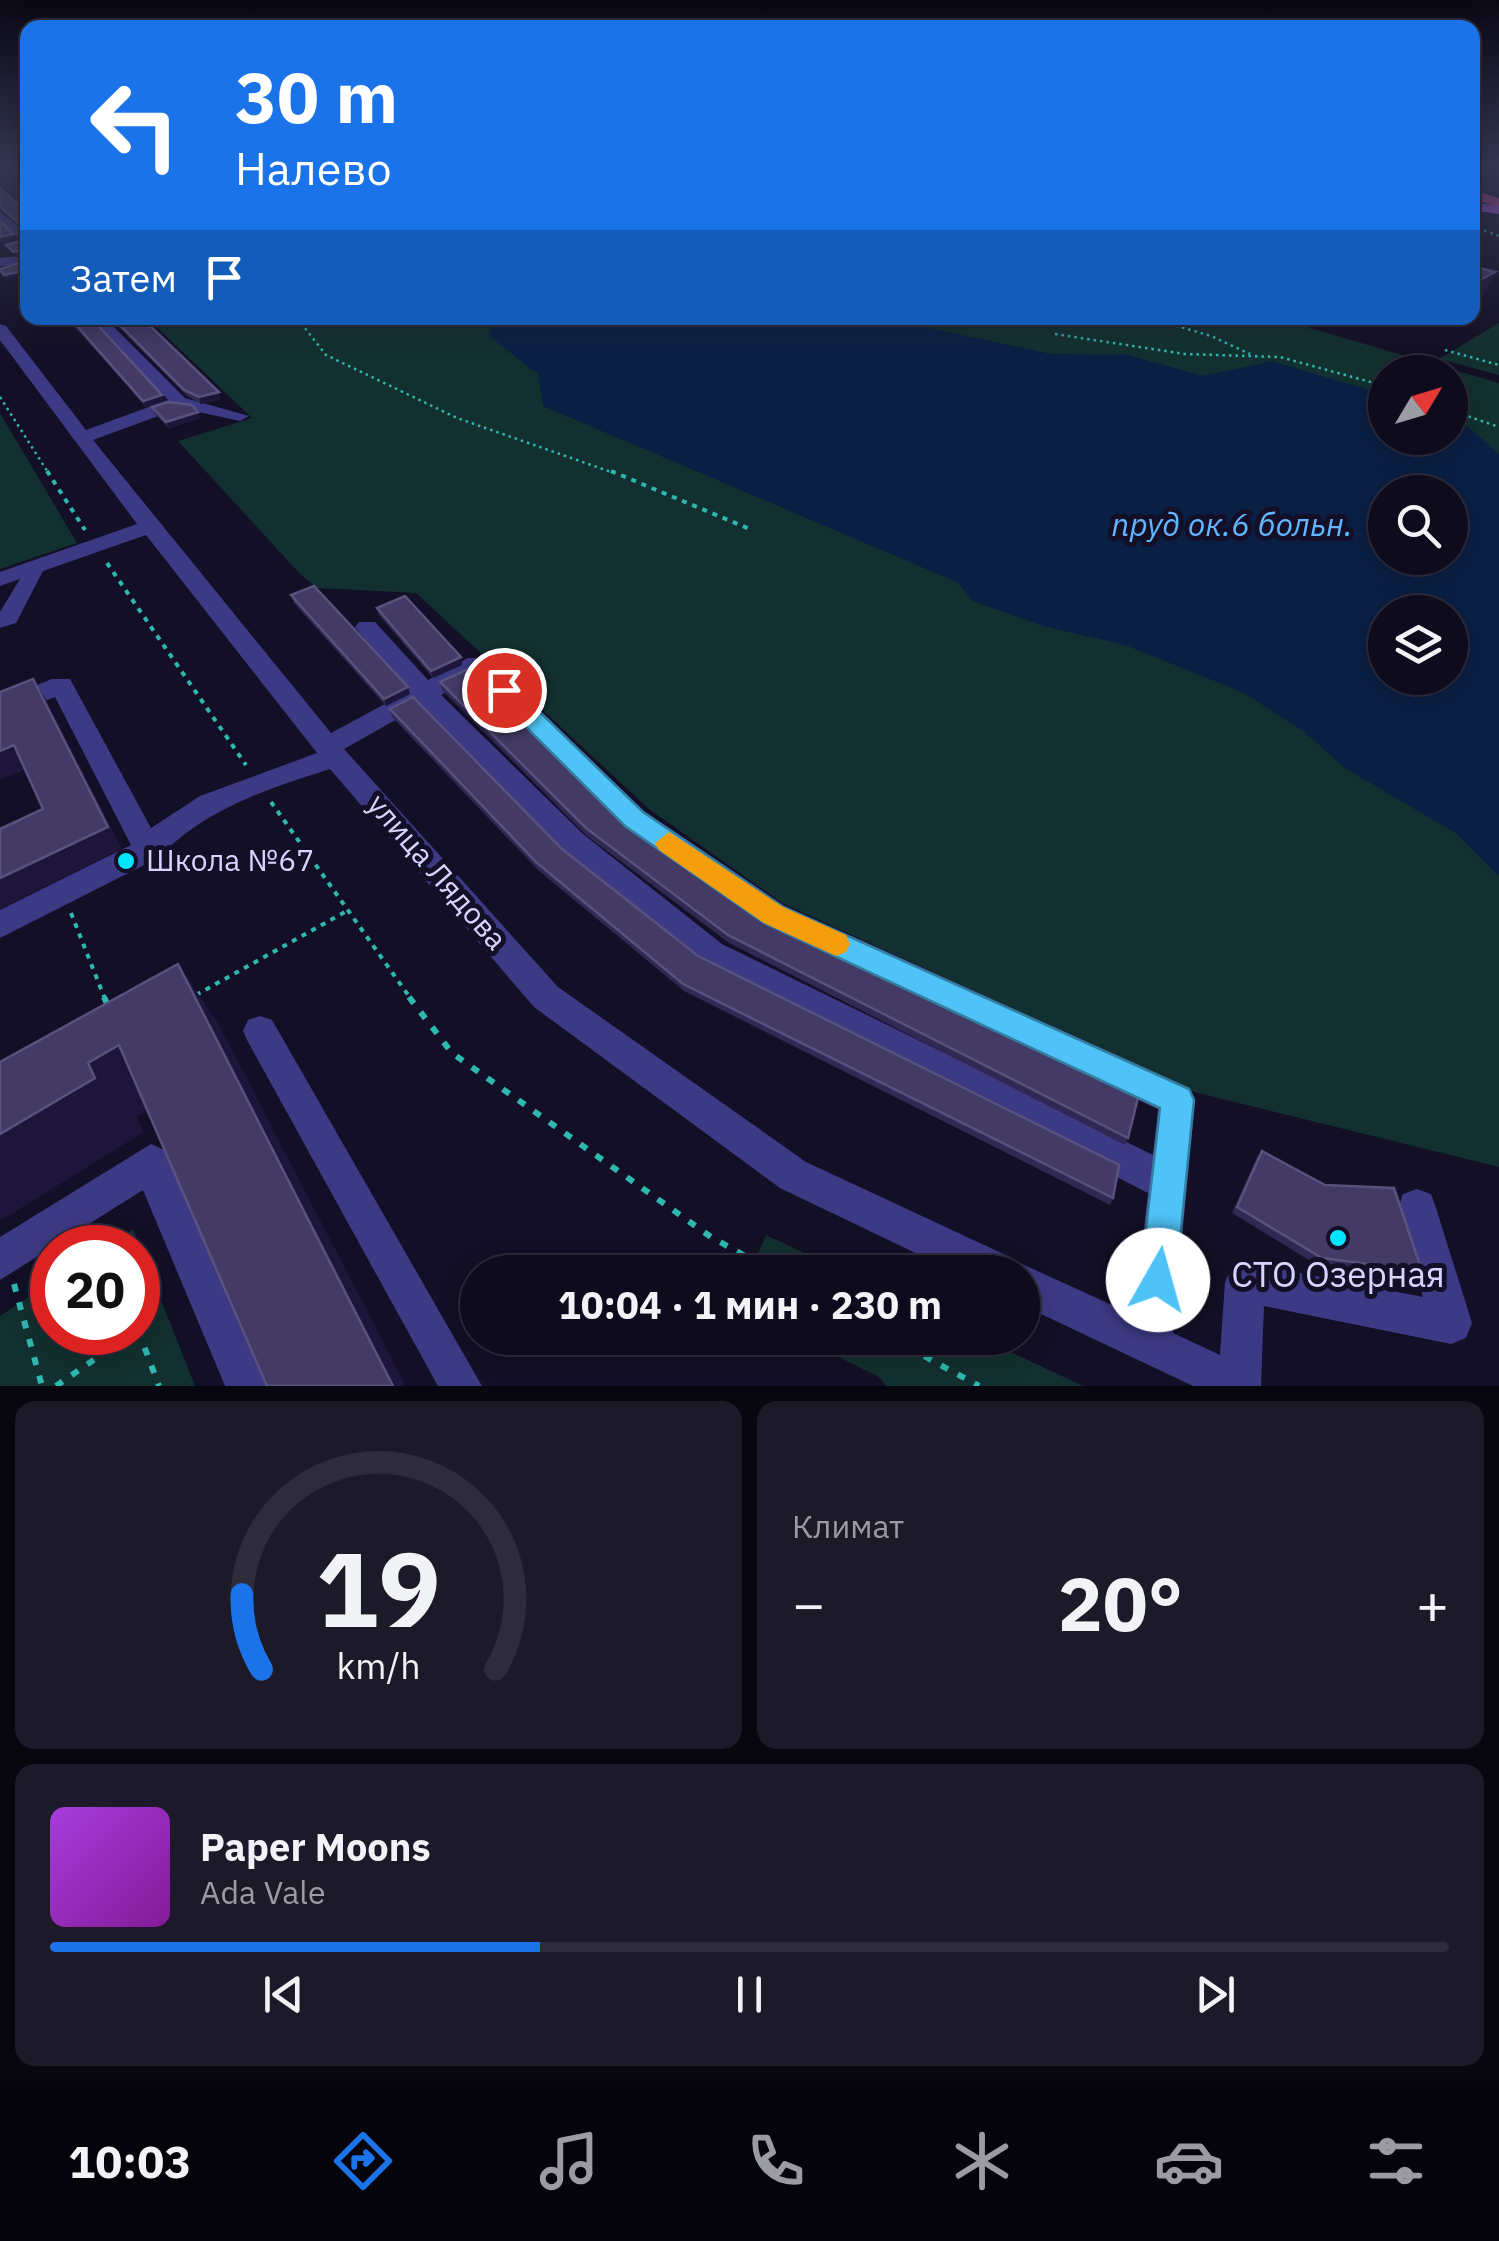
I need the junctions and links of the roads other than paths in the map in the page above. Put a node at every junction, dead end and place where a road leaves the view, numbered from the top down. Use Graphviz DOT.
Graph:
graph roads {
  1 [pos="105,325"];
  2 [pos="0,329"];
  3 [pos="11,360"];
  4 [pos="179,402"];
  5 [pos="240,416"];
  6 [pos="82,438"];
  7 [pos="151,526"];
  8 [pos="31,569"];
  9 [pos="0,579"];
  10 [pos="0,621"];
  11 [pos="367,626"];
  12 [pos="424,692"];
  13 [pos="0,710"];
  14 [pos="332,752"];
  15 [pos="148,850"];
  16 [pos="0,925"];
  17 [pos="260,1031"];
  18 [pos="1169,1183"];
  19 [pos="1417,1208"];
  20 [pos="962,1255"];
  21 [pos="3,1258"];
  22 [pos="1040,1293"];
  23 [pos="1151,1345"];
  24 [pos="246,1386"];
  25 [pos="461,1386"];
  26 [pos="1240,1386"];
  1 -- 4 [label="street"];
  2 -- 3 [label="street, улица Лядова"];
  3 -- 6 [label="street, улица Лядова"];
  4 -- 5 [label="street"];
  4 -- 6 [label="street"];
  6 -- 7 [label="street, улица Лядова"];
  7 -- 8 [label="street"];
  7 -- 14 [label="street, улица Лядова"];
  8 -- 9 [label="street"];
  8 -- 10 [label="street"];
  11 -- 12 [label="street"];
  12 -- 14 [label="street"];
  12 -- 18 [label="street"];
  12 -- 18 [label="street"];
  13 -- 15 [label="street"];
  14 -- 15 [label="street"];
  14 -- 20 [label="street, улица Лядова"];
  15 -- 16 [label="street"];
  17 -- 25 [label="street"];
  18 -- 23 [label="street"];
  19 -- 26 [label="street"];
  21 -- 24 [label="street"];
  22 -- 23 [label="street"];
  23 -- 26 [label="street"];
}
